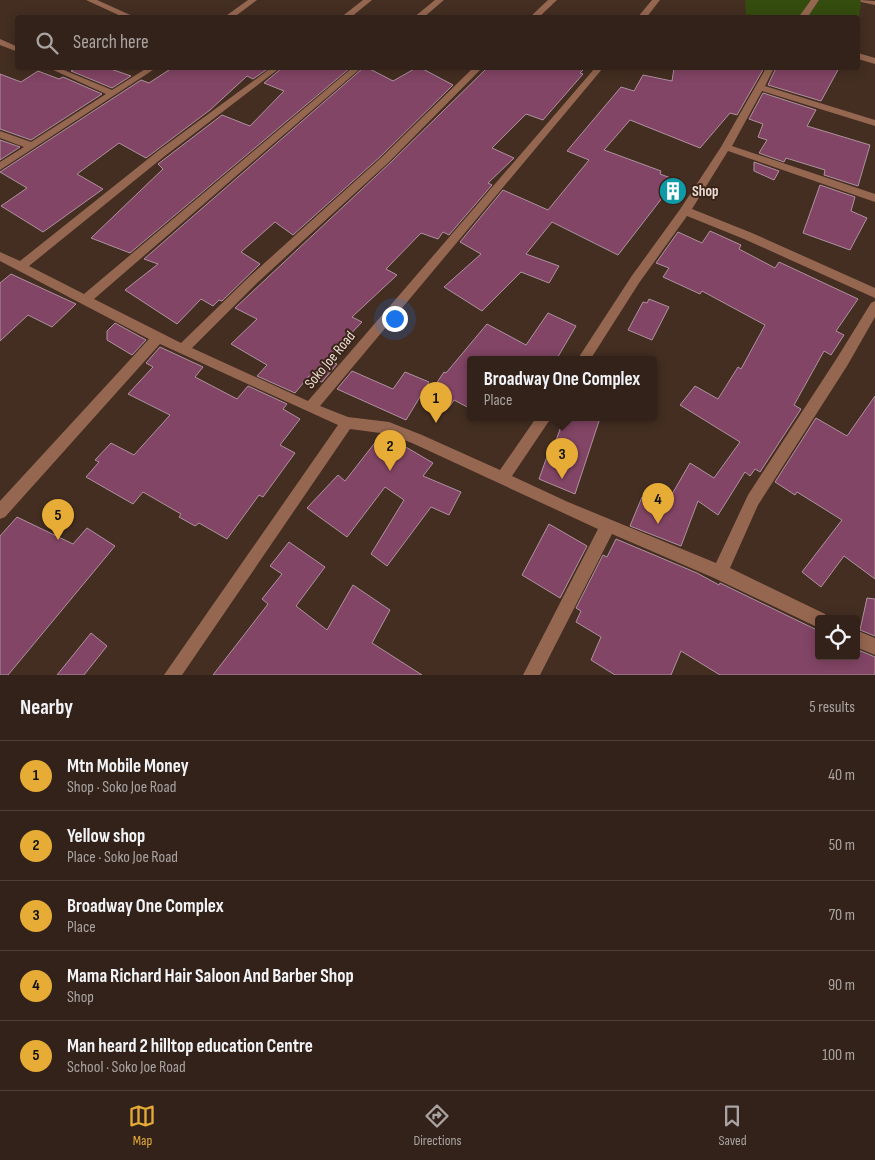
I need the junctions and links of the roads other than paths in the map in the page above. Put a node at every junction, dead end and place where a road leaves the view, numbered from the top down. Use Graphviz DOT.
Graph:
graph roads {
  1 [pos="90,0"];
  2 [pos="253,0"];
  3 [pos="368,0"];
  4 [pos="440,0"];
  5 [pos="553,0"];
  6 [pos="656,0"];
  7 [pos="815,0"];
  8 [pos="864,0"];
  9 [pos="875,3"];
  10 [pos="126,15"];
  11 [pos="231,15"];
  12 [pos="348,15"];
  13 [pos="421,15"];
  14 [pos="536,15"];
  15 [pos="644,15"];
  16 [pos="804,15"];
  17 [pos="0,42"];
  18 [pos="15,49"];
  19 [pos="860,56"];
  20 [pos="875,60"];
  21 [pos="58,70"];
  22 [pos="149,70"];
  23 [pos="273,70"];
  24 [pos="355,70"];
  25 [pos="476,70"];
  26 [pos="597,70"];
  27 [pos="769,70"];
  28 [pos="758,86"];
  29 [pos="111,93"];
  30 [pos="875,123"];
  31 [pos="0,134"];
  32 [pos="31,146"];
  33 [pos="726,148"];
  34 [pos="0,167"];
  35 [pos="875,198"];
  36 [pos="685,211"];
  37 [pos="2,261"];
  38 [pos="20,267"];
  39 [pos="875,293"];
  40 [pos="86,299"];
  41 [pos="875,306"];
  42 [pos="158,338"];
  43 [pos="184,348"];
  44 [pos="586,356"];
  45 [pos="310,408"];
  46 [pos="542,421"];
  47 [pos="347,423"];
  48 [pos="502,479"];
  49 [pos="0,512"];
  50 [pos="608,526"];
  51 [pos="720,572"];
  52 [pos="815,618"];
  53 [pos="860,640"];
  54 [pos="875,647"];
  55 [pos="172,675"];
  56 [pos="531,675"];
  1 -- 10 [label="street"];
  2 -- 11 [label="street"];
  3 -- 12 [label="street"];
  4 -- 13 [label="street"];
  5 -- 14 [label="street"];
  6 -- 15 [label="street"];
  7 -- 16 [label="street"];
  8 -- 9 [label="street"];
  17 -- 18 [label="street"];
  19 -- 20 [label="street"];
  21 -- 29 [label="street"];
  22 -- 29 [label="street"];
  23 -- 38 [label="street"];
  24 -- 40 [label="street"];
  25 -- 43 [label="street"];
  26 -- 45 [label="street, Soko Joe Road"];
  27 -- 28 [label="street"];
  28 -- 30 [label="street"];
  28 -- 33 [label="street"];
  29 -- 32 [label="street"];
  31 -- 32 [label="street"];
  32 -- 34 [label="street"];
  33 -- 35 [label="street"];
  33 -- 36 [label="street"];
  36 -- 39 [label="street"];
  36 -- 44 [label="street"];
  37 -- 38 [label="street"];
  38 -- 40 [label="street"];
  40 -- 42 [label="street"];
  41 -- 51 [label="street"];
  42 -- 43 [label="street"];
  42 -- 49 [label="street"];
  43 -- 45 [label="street"];
  45 -- 47 [label="street, Soko Joe Road"];
  46 -- 48 [label="street"];
  47 -- 48 [label="street, Soko Joe Road"];
  47 -- 55 [label="street"];
  48 -- 50 [label="street, Soko Joe Road"];
  50 -- 51 [label="street, Soko Joe Road"];
  50 -- 56 [label="street"];
  51 -- 52 [label="street, Soko Joe Road"];
  53 -- 54 [label="street"];
}
